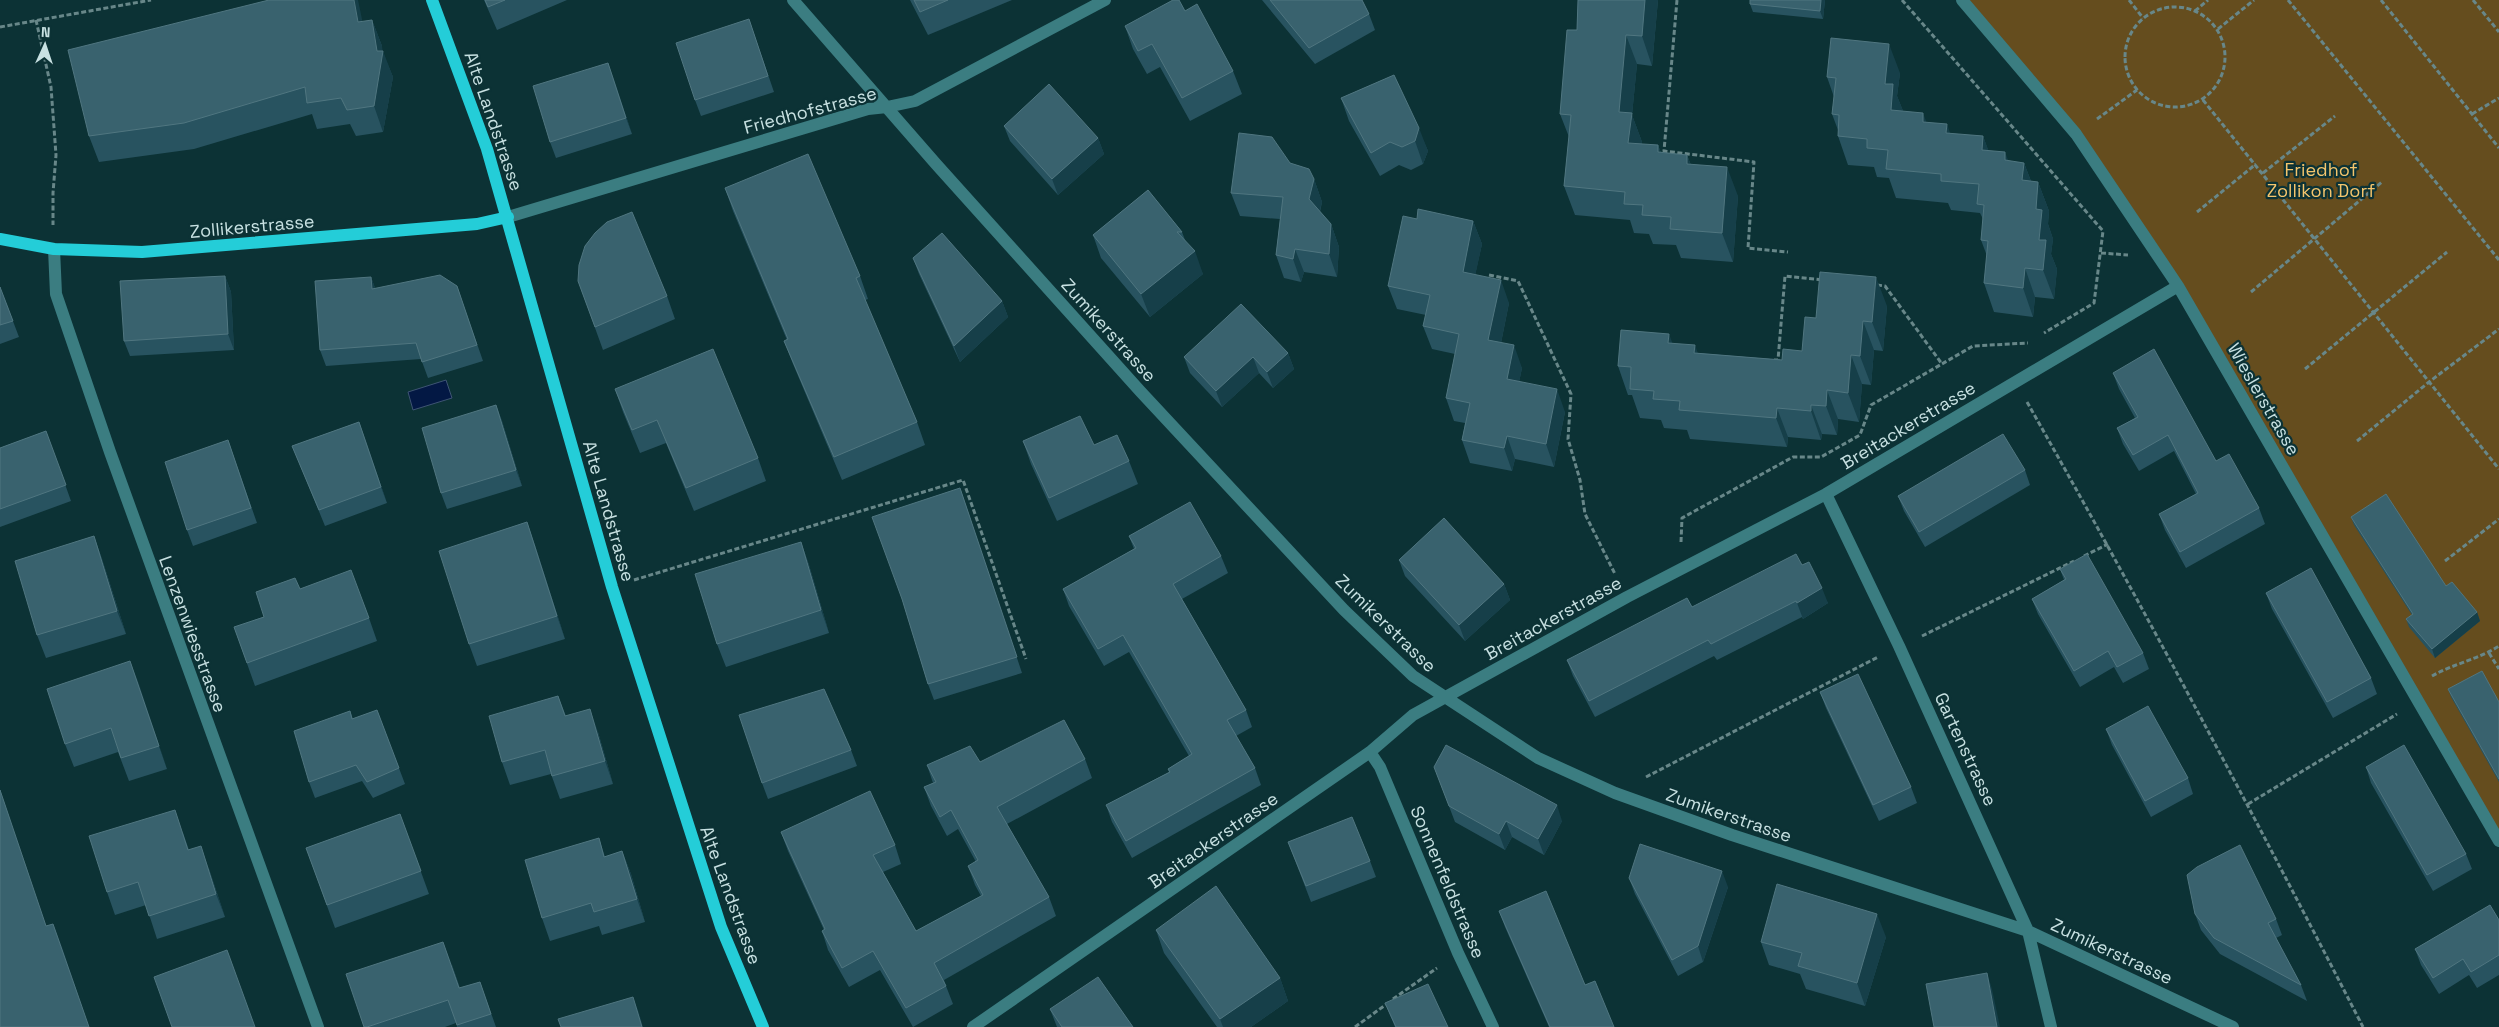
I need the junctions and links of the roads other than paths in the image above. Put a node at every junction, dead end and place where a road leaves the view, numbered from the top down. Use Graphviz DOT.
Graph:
graph roads {
  1 [pos="432,0"];
  2 [pos="793,0"];
  3 [pos="1105,0"];
  4 [pos="1962,0"];
  5 [pos="887,107"];
  6 [pos="508,217"];
  7 [pos="0,239"];
  8 [pos="54,249"];
  9 [pos="2178,286"];
  10 [pos="1826,494"];
  11 [pos="1444,698"];
  12 [pos="1370,752"];
  13 [pos="2499,841"];
  14 [pos="2028,930"];
  15 [pos="318,1027"];
  16 [pos="763,1027"];
  17 [pos="974,1027"];
  18 [pos="1493,1027"];
  19 [pos="2051,1027"];
  20 [pos="2233,1027"];
  1 -- 6 [label="main road, Alte Landstrasse"];
  2 -- 5 [label="street, Zumikerstrasse"];
  3 -- 5 [label="street, Friedhofstrasse"];
  4 -- 9 [label="street, Wieslerstrasse"];
  5 -- 6 [label="street, Friedhofstrasse"];
  5 -- 11 [label="street, Zumikerstrasse"];
  6 -- 8 [label="main road, Zollikerstrasse"];
  6 -- 16 [label="main road, Alte Landstrasse"];
  7 -- 8 [label="main road, Zollikerstrasse"];
  8 -- 15 [label="street, Lenzenwiesstrasse"];
  9 -- 10 [label="street, Breitackerstrasse"];
  9 -- 13 [label="street, Wieslerstrasse"];
  10 -- 11 [label="street, Breitackerstrasse"];
  10 -- 14 [label="street, Gartenstrasse"];
  11 -- 12 [label="street, Breitackerstrasse"];
  11 -- 14 [label="street, Zumikerstrasse"];
  12 -- 17 [label="street, Breitackerstrasse"];
  12 -- 18 [label="street, Sonnenfeldstrasse"];
  14 -- 19 [label="street, Gartenstrasse"];
  14 -- 20 [label="street, Zumikerstrasse"];
}
